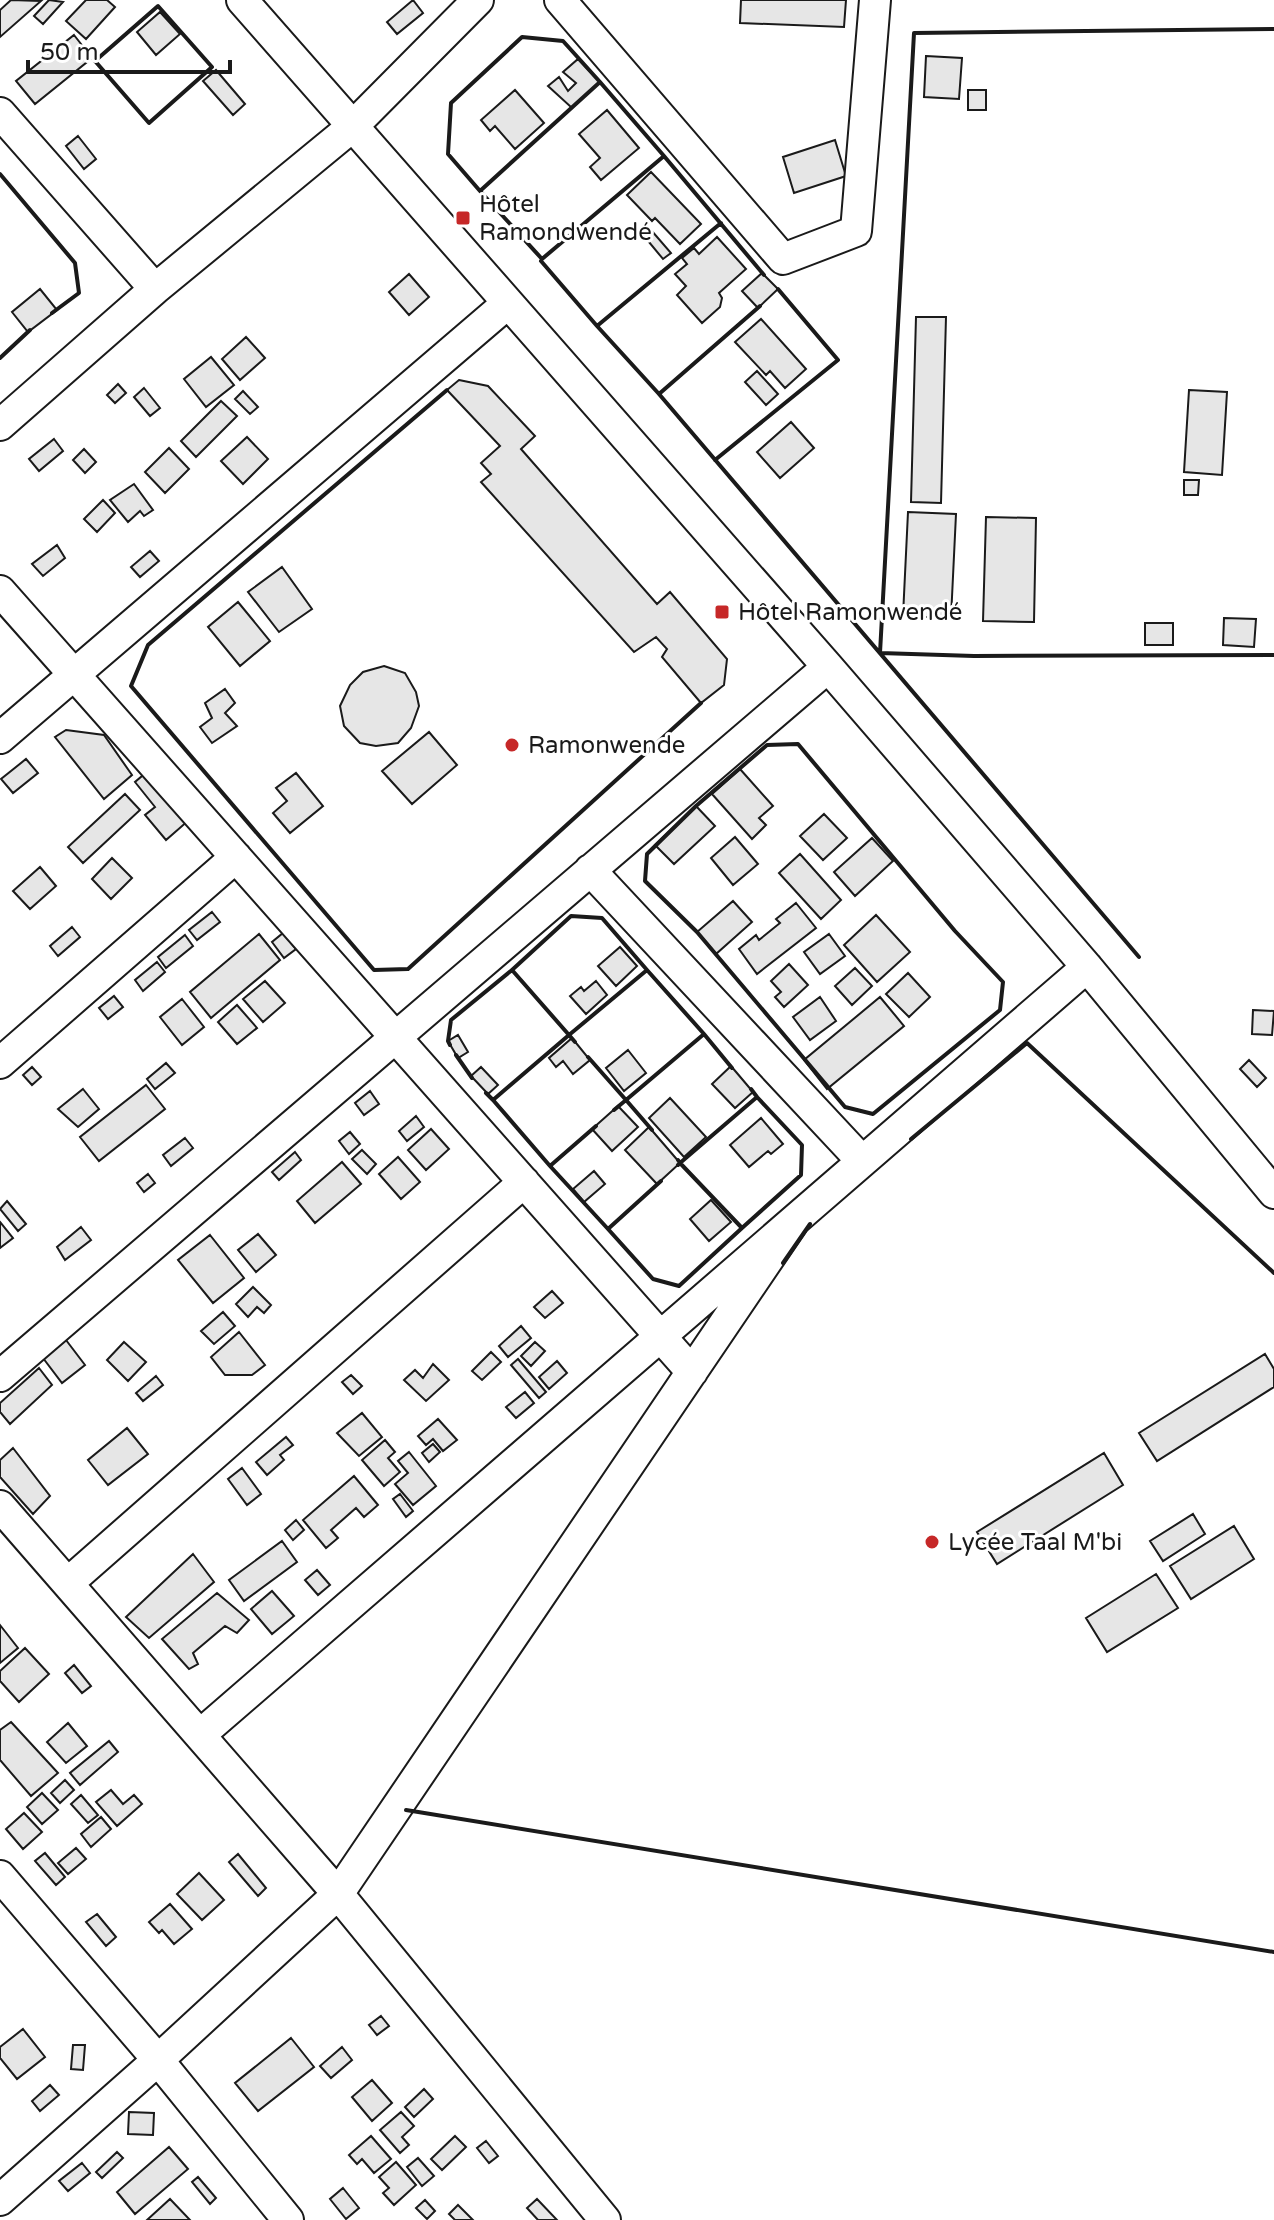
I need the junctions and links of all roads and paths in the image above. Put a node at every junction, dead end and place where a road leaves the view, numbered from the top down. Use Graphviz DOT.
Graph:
graph roads {
  1 [pos="242,0"];
  2 [pos="478,0"];
  3 [pos="560,0"];
  4 [pos="875,0"];
  5 [pos="0,113"];
  6 [pos="353,126"];
  7 [pos="155,289"];
  8 [pos="508,303"];
  9 [pos="0,425"];
  10 [pos="0,591"];
  11 [pos="828,667"];
  12 [pos="74,675"];
  13 [pos="0,738"];
  14 [pos="236,857"];
  15 [pos="590,870"];
  16 [pos="1087,967"];
  17 [pos="395,1037"];
  18 [pos="0,1063"];
  19 [pos="862,1161"];
  20 [pos="524,1182"];
  21 [pos="1274,1193"];
  22 [pos="794,1221"];
  23 [pos="660,1336"];
  24 [pos="692,1372"];
  25 [pos="0,1376"];
  26 [pos="0,1506"];
  27 [pos="68,1583"];
  28 [pos="201,1734"];
  29 [pos="0,1876"];
  30 [pos="338,1894"];
  31 [pos="158,2060"];
  32 [pos="0,2200"];
  33 [pos="288,2220"];
  34 [pos="605,2220"];
  1 -- 6 [label="street"];
  2 -- 6 [label="street"];
  3 -- 4 [label="street"];
  5 -- 7 [label="street"];
  6 -- 7 [label="street"];
  6 -- 8 [label="street"];
  7 -- 9 [label="street"];
  8 -- 11 [label="street"];
  8 -- 12 [label="street"];
  10 -- 12 [label="street"];
  11 -- 15 [label="street"];
  11 -- 16 [label="street"];
  12 -- 13 [label="street"];
  12 -- 14 [label="street"];
  14 -- 17 [label="street"];
  14 -- 18 [label="street"];
  15 -- 17 [label="street"];
  15 -- 19 [label="street"];
  16 -- 19 [label="street"];
  16 -- 21 [label="street"];
  17 -- 20 [label="street"];
  17 -- 25 [label="street"];
  19 -- 22 [label="street"];
  20 -- 23 [label="street"];
  20 -- 27 [label="street"];
  22 -- 23 [label="street"];
  22 -- 24 [label="street"];
  23 -- 24 [label="street"];
  23 -- 28 [label="street"];
  24 -- 30 [label="street"];
  26 -- 27 [label="street"];
  27 -- 28 [label="street"];
  28 -- 30 [label="street"];
  29 -- 31 [label="street"];
  30 -- 31 [label="street"];
  30 -- 34 [label="street"];
  31 -- 32 [label="street"];
  31 -- 33 [label="street"];
}
